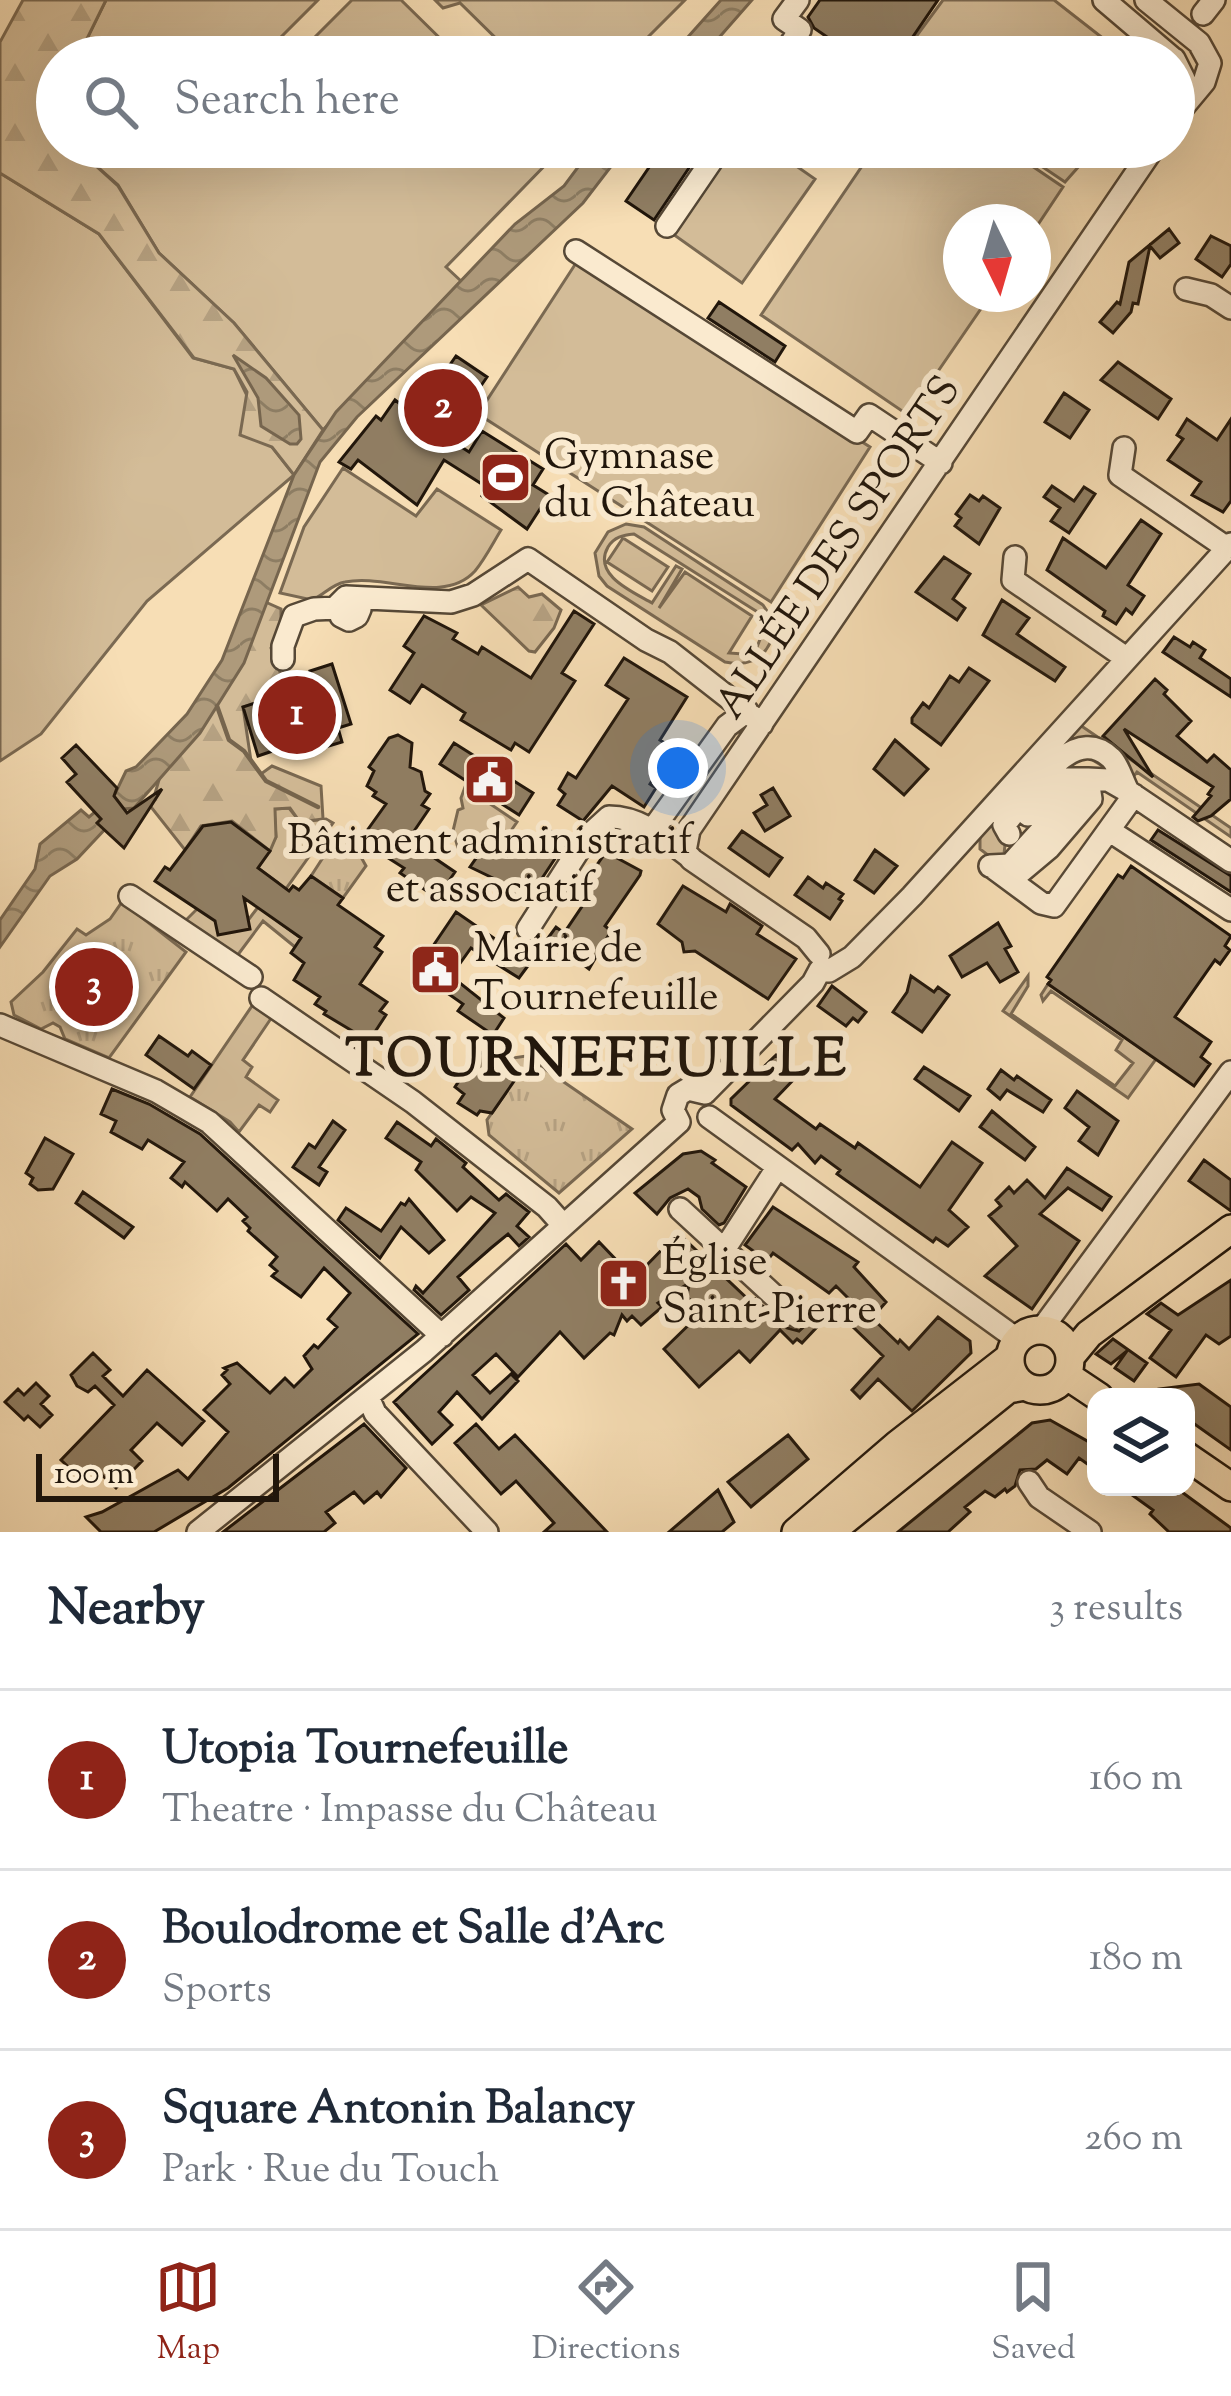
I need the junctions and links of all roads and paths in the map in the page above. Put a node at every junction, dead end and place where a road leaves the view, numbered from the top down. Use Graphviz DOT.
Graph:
graph roads {
  1 [pos="798,0"];
  2 [pos="1103,0"];
  3 [pos="1146,0"];
  4 [pos="796,36"];
  5 [pos="1146,36"];
  6 [pos="1187,36"];
  7 [pos="1195,43"];
  8 [pos="1195,90"];
  9 [pos="707,168"];
  10 [pos="1140,168"];
  11 [pos="667,226"];
  12 [pos="576,251"];
  13 [pos="1186,290"];
  14 [pos="1231,308"];
  15 [pos="1124,448"];
  16 [pos="941,463"];
  17 [pos="1229,546"];
  18 [pos="1015,557"];
  19 [pos="1126,658"];
  20 [pos="283,659"];
  21 [pos="755,717"];
  22 [pos="1088,779"];
  23 [pos="1131,793"];
  24 [pos="653,830"];
  25 [pos="1110,830"];
  26 [pos="1010,834"];
  27 [pos="691,859"];
  28 [pos="1231,861"];
  29 [pos="1004,871"];
  30 [pos="130,896"];
  31 [pos="1231,910"];
  32 [pos="528,929"];
  33 [pos="826,961"];
  34 [pos="0,1025"];
  35 [pos="1231,1072"];
  36 [pos="705,1093"];
  37 [pos="710,1117"];
  38 [pos="679,1122"];
  39 [pos="777,1168"];
  40 [pos="680,1209"];
  41 [pos="563,1225"];
  42 [pos="1220,1237"];
  43 [pos="724,1250"];
  44 [pos="796,1316"];
  45 [pos="442,1336"];
  46 [pos="1043,1349"];
  47 [pos="1025,1386"];
  48 [pos="1088,1388"];
  49 [pos="368,1397"];
  50 [pos="1195,1462"];
  51 [pos="1029,1482"];
  52 [pos="1231,1487"];
  53 [pos="198,1532"];
  54 [pos="487,1532"];
  55 [pos="796,1532"];
  56 [pos="830,1532"];
  57 [pos="1090,1532"];
  1 -- 4 [label="street"];
  2 -- 5 [label="street"];
  3 -- 6 [label="street"];
  7 -- 8 [label="street"];
  9 -- 11 [label="street"];
  10 -- 16 [label="street, ALLÉE DES SPORTS"];
  12 -- 16 [label="street"];
  13 -- 14 [label="street"];
  15 -- 17 [label="street"];
  16 -- 21 [label="street, ALLÉE DES SPORTS"];
  17 -- 19 [label="street"];
  18 -- 19 [label="street"];
  19 -- 33 [label="street"];
  20 -- 21 [label="street"];
  21 -- 24 [label="street"];
  21 -- 27 [label="street, ALLÉE DES SPORTS"];
  22 -- 23 [label="street"];
  22 -- 26 [label="street"];
  22 -- 29 [label="street"];
  23 -- 25 [label="street"];
  23 -- 26 [label="street"];
  23 -- 28 [label="street"];
  24 -- 27 [label="street"];
  24 -- 32 [label="street"];
  25 -- 29 [label="street"];
  25 -- 31 [label="street"];
  26 -- 29 [label="street"];
  27 -- 33 [label="street"];
  30 -- 41 [label="street"];
  33 -- 36 [label="street"];
  34 -- 45 [label="street"];
  35 -- 46 [label="street"];
  36 -- 37 [label="street"];
  36 -- 38 [label="street"];
  37 -- 38 [label="street"];
  37 -- 39 [label="street"];
  38 -- 41 [label="street"];
  39 -- 43 [label="street"];
  39 -- 46 [label="street"];
  40 -- 43 [label="street"];
  41 -- 45 [label="street"];
  42 -- 46 [label="main road"];
  42 -- 46 [label="main road"];
  43 -- 44 [label="street"];
  45 -- 49 [label="street"];
  46 -- 47 [label="main road"];
  46 -- 47 [label="main road"];
  46 -- 48 [label="main road"];
  46 -- 55 [label="main road"];
  47 -- 56 [label="main road"];
  49 -- 53 [label="street"];
  49 -- 54 [label="street"];
  50 -- 52 [label="main road"];
  51 -- 57 [label="street"];
}
